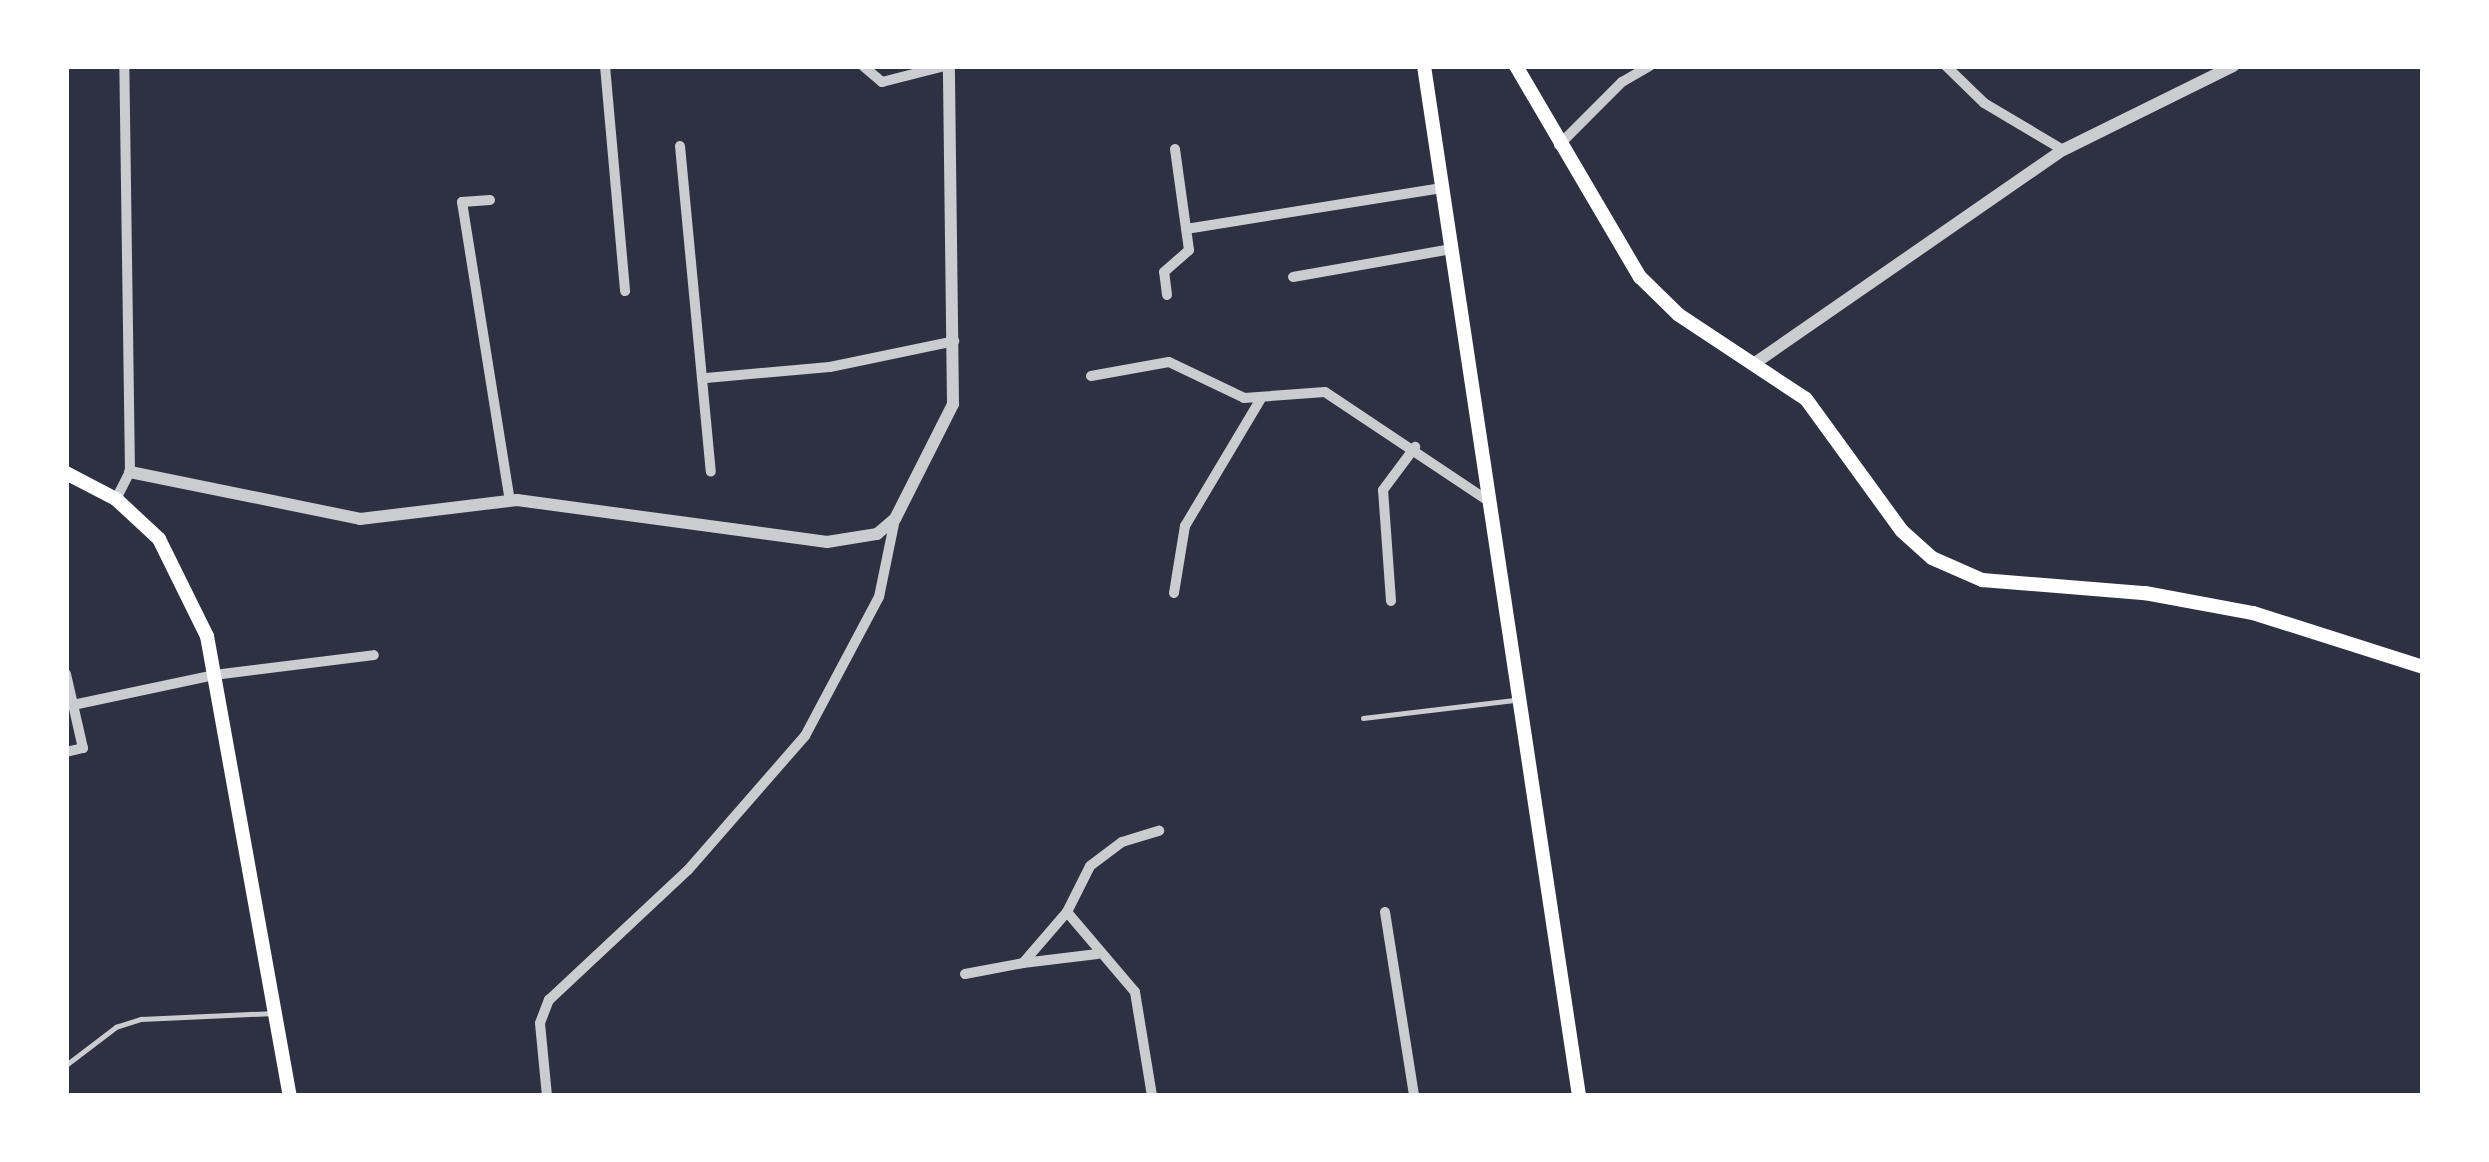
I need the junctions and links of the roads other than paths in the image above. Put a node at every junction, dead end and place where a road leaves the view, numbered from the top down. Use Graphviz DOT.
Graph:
graph roads {
  1 [pos="124,66"];
  2 [pos="605,66"];
  3 [pos="863,66"];
  4 [pos="947,66"];
  5 [pos="1424,66"];
  6 [pos="1516,66"];
  7 [pos="1650,66"];
  8 [pos="1946,66"];
  9 [pos="2233,66"];
  10 [pos="1559,145"];
  11 [pos="680,146"];
  12 [pos="1175,149"];
  13 [pos="2063,150"];
  14 [pos="1442,188"];
  15 [pos="490,200"];
  16 [pos="1186,229"];
  17 [pos="1452,248"];
  18 [pos="1293,277"];
  19 [pos="625,291"];
  20 [pos="1167,295"];
  21 [pos="954,341"];
  22 [pos="1755,363"];
  23 [pos="1091,376"];
  24 [pos="706,377"];
  25 [pos="1260,400"];
  26 [pos="1414,447"];
  27 [pos="130,472"];
  28 [pos="711,472"];
  29 [pos="66,473"];
  30 [pos="116,499"];
  31 [pos="510,501"];
  32 [pos="1490,502"];
  33 [pos="895,519"];
  34 [pos="1174,593"];
  35 [pos="1390,601"];
  36 [pos="374,656"];
  37 [pos="2423,667"];
  38 [pos="66,674"];
  39 [pos="214,675"];
  40 [pos="1520,699"];
  41 [pos="73,705"];
  42 [pos="1363,718"];
  43 [pos="66,752"];
  44 [pos="1159,832"];
  45 [pos="1067,912"];
  46 [pos="1385,912"];
  47 [pos="1097,954"];
  48 [pos="1023,963"];
  49 [pos="965,974"];
  50 [pos="274,1013"];
  51 [pos="66,1065"];
  52 [pos="290,1096"];
  53 [pos="548,1096"];
  54 [pos="1152,1096"];
  55 [pos="1414,1096"];
  56 [pos="1579,1096"];
  1 -- 27 [label="street"];
  2 -- 19 [label="street"];
  3 -- 4 [label="street"];
  4 -- 21 [label="street"];
  5 -- 14 [label="main road"];
  6 -- 10 [label="main road"];
  7 -- 10 [label="street"];
  8 -- 13 [label="street"];
  9 -- 13 [label="street"];
  10 -- 22 [label="main road"];
  11 -- 24 [label="street"];
  12 -- 16 [label="street"];
  13 -- 22 [label="street"];
  14 -- 16 [label="street"];
  14 -- 17 [label="main road"];
  15 -- 31 [label="street"];
  16 -- 20 [label="street"];
  17 -- 18 [label="street"];
  17 -- 32 [label="main road"];
  21 -- 24 [label="street"];
  21 -- 33 [label="street"];
  22 -- 37 [label="main road"];
  23 -- 25 [label="street"];
  24 -- 28 [label="street"];
  25 -- 26 [label="street"];
  25 -- 34 [label="street"];
  26 -- 32 [label="street"];
  26 -- 35 [label="street"];
  27 -- 30 [label="street"];
  27 -- 31 [label="street"];
  29 -- 30 [label="main road"];
  30 -- 39 [label="main road"];
  31 -- 33 [label="street"];
  32 -- 40 [label="main road"];
  33 -- 53 [label="street"];
  36 -- 39 [label="street"];
  38 -- 41 [label="street"];
  39 -- 41 [label="street"];
  39 -- 50 [label="main road"];
  40 -- 42 [label="lane"];
  40 -- 56 [label="main road"];
  41 -- 43 [label="street"];
  44 -- 45 [label="street"];
  45 -- 47 [label="street"];
  45 -- 48 [label="street"];
  46 -- 55 [label="street"];
  47 -- 48 [label="street"];
  47 -- 54 [label="street"];
  48 -- 49 [label="street"];
  50 -- 51 [label="lane"];
  50 -- 52 [label="main road"];
}
